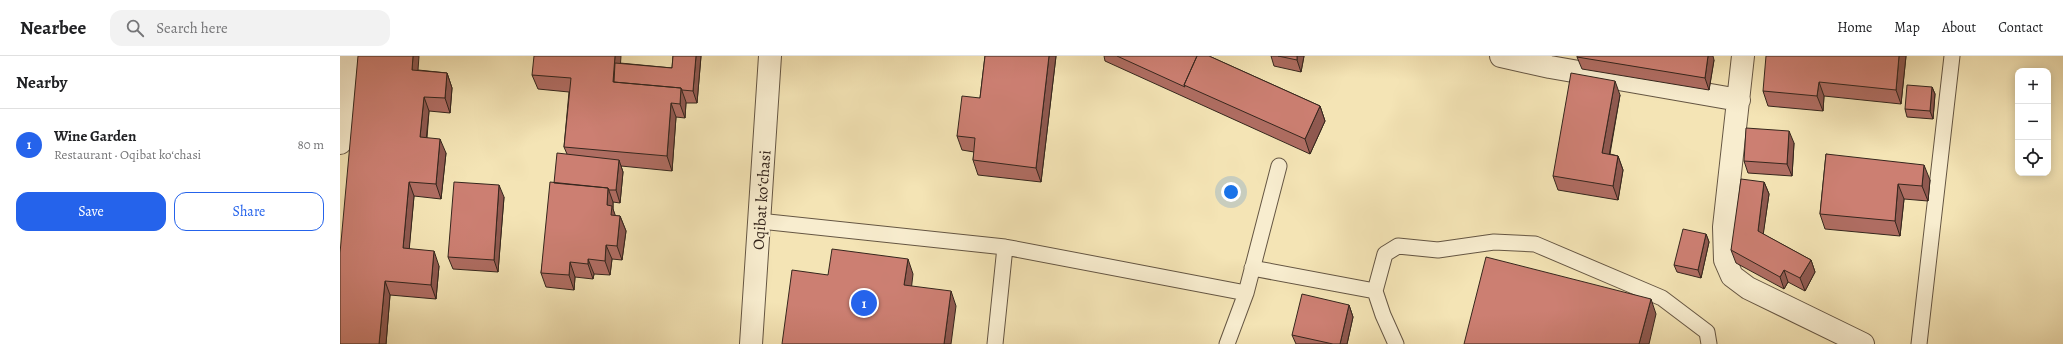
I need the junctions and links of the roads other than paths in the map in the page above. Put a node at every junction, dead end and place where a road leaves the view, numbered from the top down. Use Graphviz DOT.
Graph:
graph roads {
  1 [pos="347,56"];
  2 [pos="770,56"];
  3 [pos="1501,56"];
  4 [pos="1743,56"];
  5 [pos="1952,56"];
  6 [pos="1739,100"];
  7 [pos="340,143"];
  8 [pos="1279,166"];
  9 [pos="759,221"];
  10 [pos="1005,247"];
  11 [pos="1252,268"];
  12 [pos="1375,290"];
  13 [pos="1246,293"];
  14 [pos="751,344"];
  15 [pos="994,344"];
  16 [pos="1227,344"];
  17 [pos="1396,344"];
  18 [pos="1709,344"];
  19 [pos="1863,344"];
  20 [pos="1919,344"];
  1 -- 7 [label="street"];
  2 -- 9 [label="street, Oqibat koʻchasi"];
  3 -- 6 [label="street"];
  4 -- 6 [label="street"];
  5 -- 20 [label="lane"];
  6 -- 19 [label="street"];
  8 -- 11 [label="lane"];
  9 -- 10 [label="lane"];
  9 -- 14 [label="street, Oqibat koʻchasi"];
  10 -- 13 [label="lane"];
  10 -- 15 [label="lane"];
  11 -- 12 [label="lane"];
  11 -- 13 [label="lane"];
  12 -- 17 [label="lane"];
  12 -- 18 [label="lane"];
  13 -- 16 [label="lane"];
}
